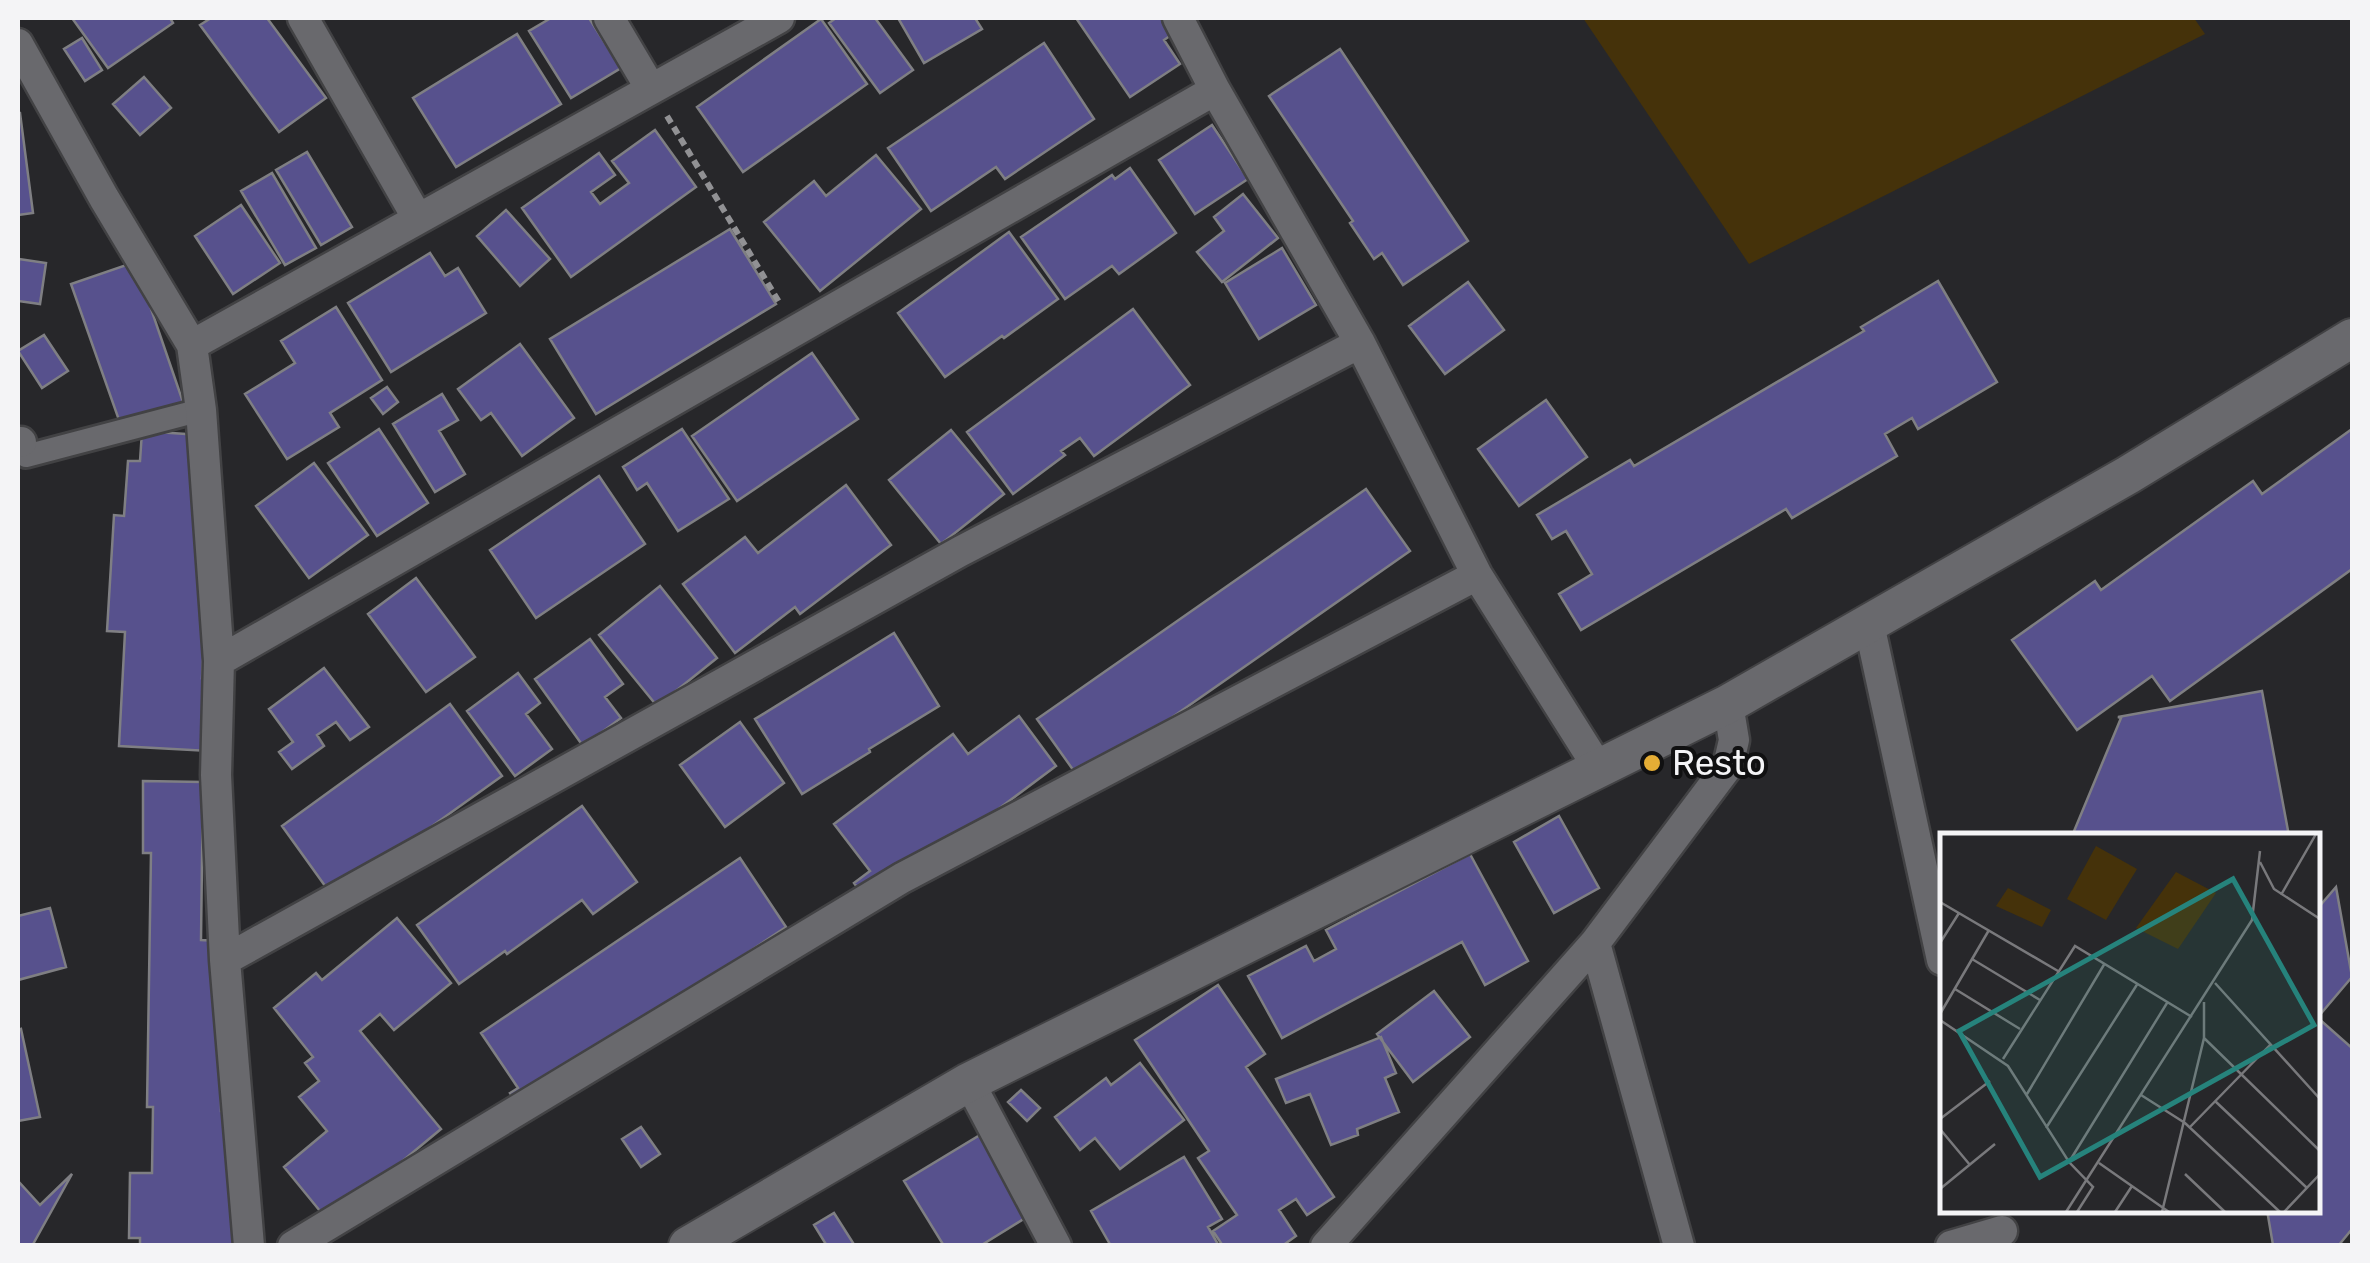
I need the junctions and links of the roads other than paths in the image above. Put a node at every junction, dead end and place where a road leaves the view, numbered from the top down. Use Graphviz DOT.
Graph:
graph roads {
  1 [pos="303,18"];
  2 [pos="609,18"];
  3 [pos="779,18"];
  4 [pos="1178,18"];
  5 [pos="18,44"];
  6 [pos="651,89"];
  7 [pos="1215,90"];
  8 [pos="418,219"];
  9 [pos="2352,338"];
  10 [pos="1360,343"];
  11 [pos="192,345"];
  12 [pos="201,410"];
  13 [pos="19,442"];
  14 [pos="1478,575"];
  15 [pos="1869,624"];
  16 [pos="219,661"];
  17 [pos="1728,704"];
  18 [pos="1598,768"];
  19 [pos="1595,943"];
  20 [pos="1940,951"];
  21 [pos="225,960"];
  22 [pos="969,1082"];
  23 [pos="2001,1229"];
  24 [pos="249,1246"];
  25 [pos="293,1246"];
  26 [pos="688,1246"];
  27 [pos="1056,1246"];
  28 [pos="1326,1246"];
  29 [pos="1679,1246"];
  30 [pos="1951,1246"];
  1 -- 8 [label="street"];
  2 -- 6 [label="street"];
  3 -- 6 [label="street"];
  4 -- 7 [label="street"];
  5 -- 11 [label="street"];
  6 -- 8 [label="street"];
  7 -- 10 [label="street"];
  7 -- 16 [label="street"];
  8 -- 11 [label="street"];
  9 -- 15 [label="street"];
  10 -- 14 [label="street"];
  10 -- 21 [label="street"];
  11 -- 12 [label="street"];
  12 -- 13 [label="street"];
  12 -- 16 [label="street"];
  14 -- 18 [label="street"];
  14 -- 25 [label="street"];
  15 -- 17 [label="street"];
  15 -- 20 [label="street"];
  16 -- 21 [label="street"];
  17 -- 18 [label="street"];
  17 -- 19 [label="street"];
  18 -- 22 [label="street"];
  19 -- 28 [label="street"];
  19 -- 29 [label="street"];
  21 -- 24 [label="street"];
  22 -- 26 [label="street"];
  22 -- 27 [label="street"];
  23 -- 30 [label="street"];
}
